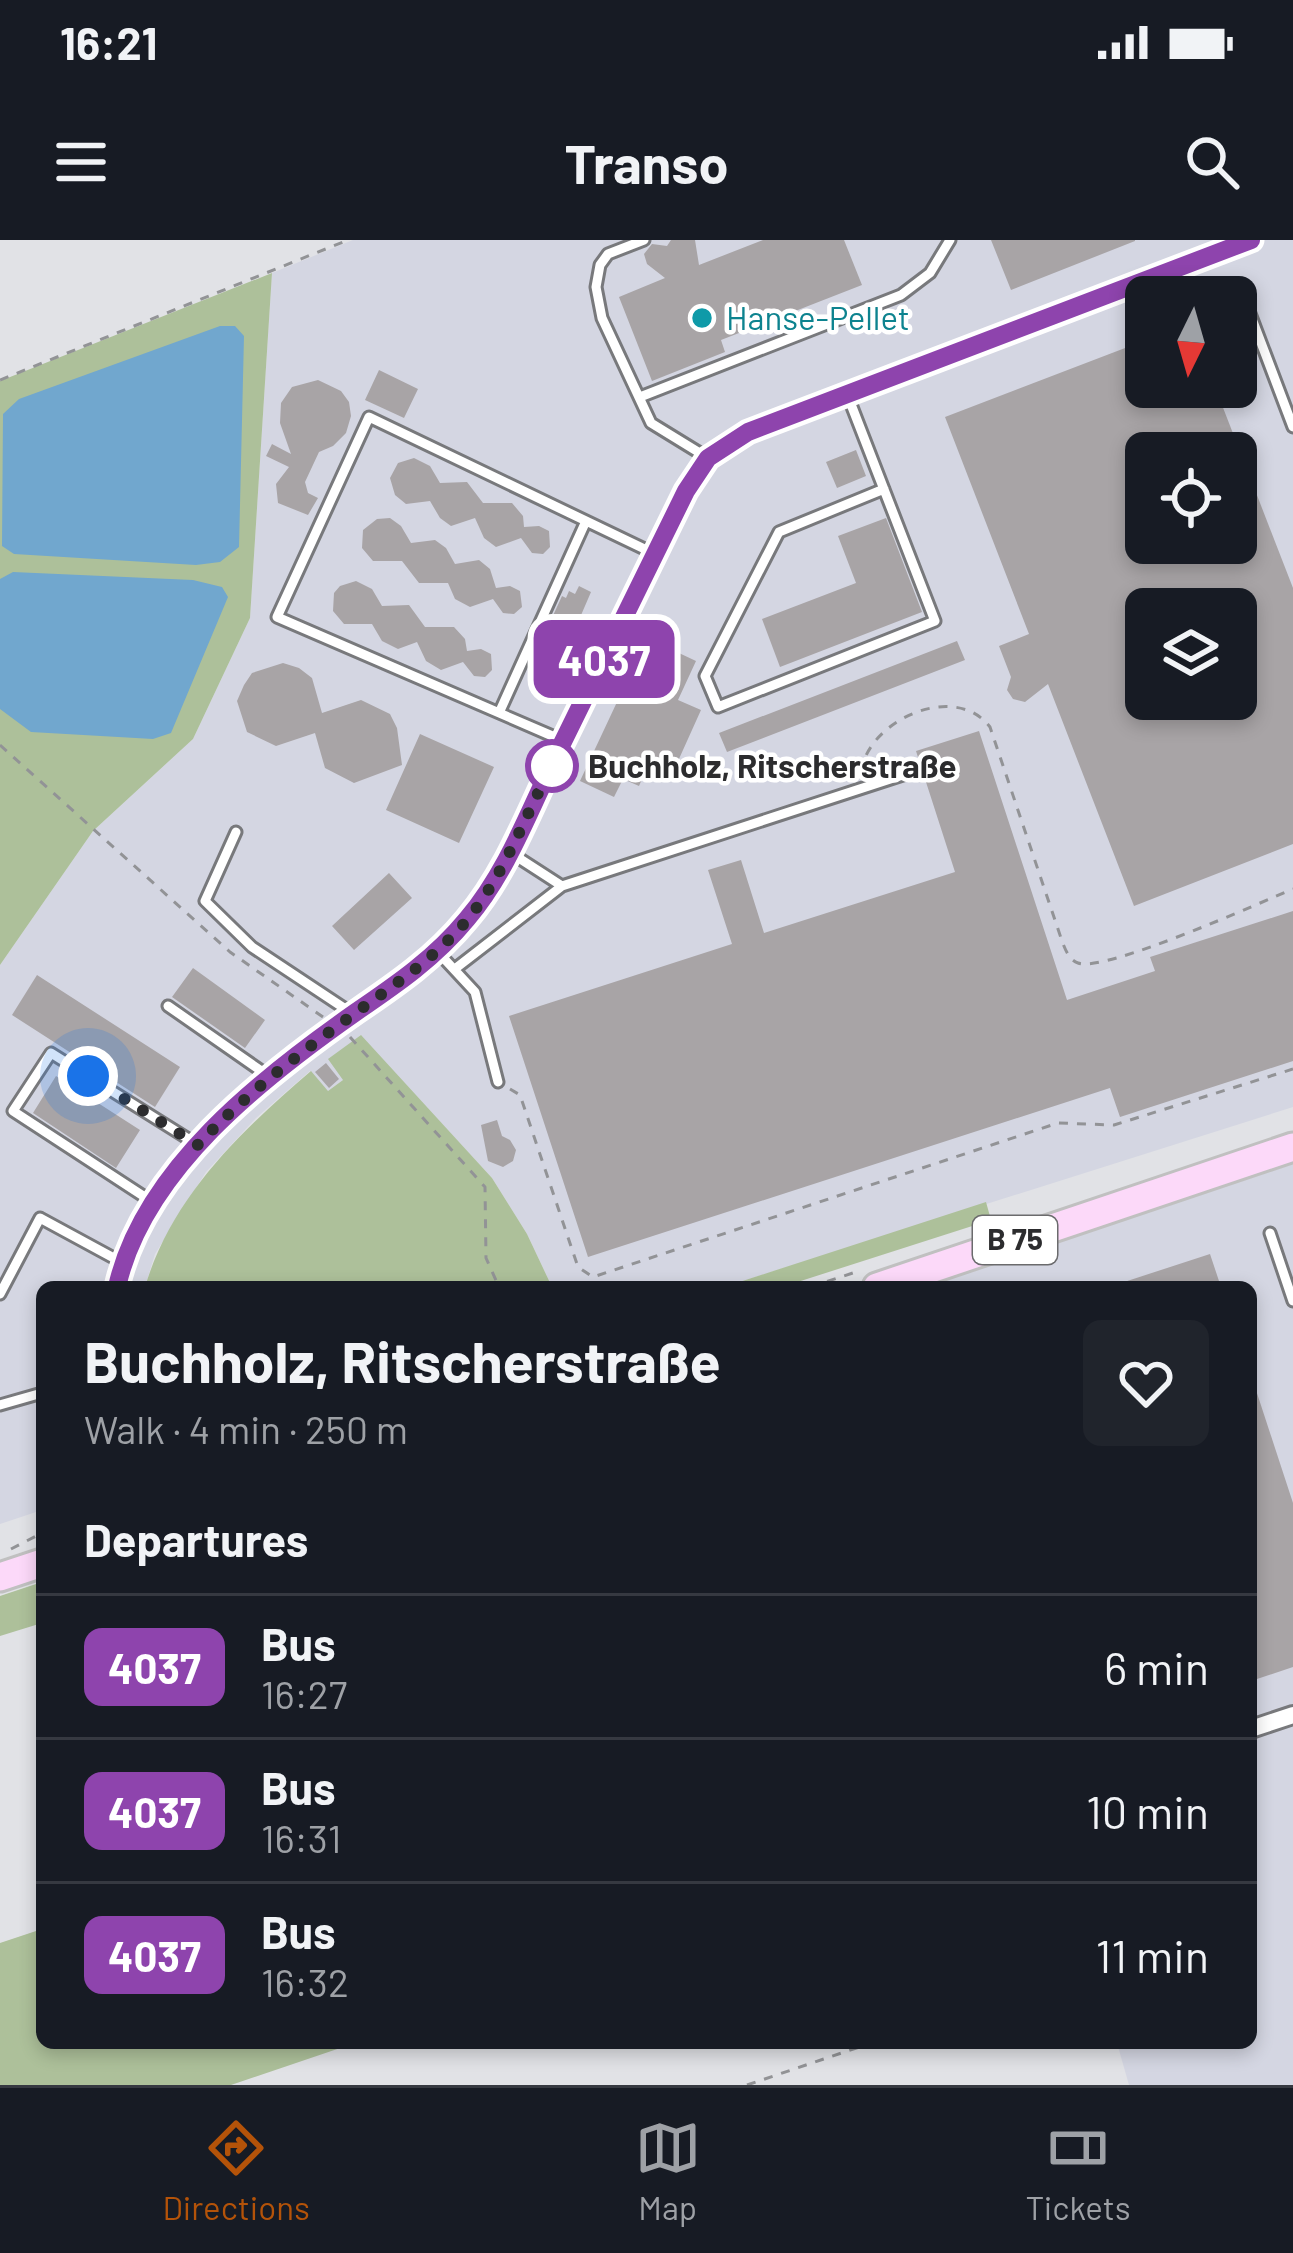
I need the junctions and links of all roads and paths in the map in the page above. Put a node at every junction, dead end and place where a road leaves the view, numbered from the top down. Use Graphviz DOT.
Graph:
graph roads {
  1 [pos="348,240"];
  2 [pos="644,240"];
  3 [pos="950,240"];
  4 [pos="1251,240"];
  5 [pos="1257,330"];
  6 [pos="0,380"];
  7 [pos="848,394"];
  8 [pos="640,397"];
  9 [pos="1293,427"];
  10 [pos="708,458"];
  11 [pos="884,489"];
  12 [pos="586,521"];
  13 [pos="655,554"];
  14 [pos="499,713"];
  15 [pos="564,741"];
  16 [pos="0,745"];
  17 [pos="915,771"];
  18 [pos="865,787"];
  19 [pos="236,832"];
  20 [pos="510,852"];
  21 [pos="562,886"];
  22 [pos="1293,889"];
  23 [pos="437,952"];
  24 [pos="456,968"];
  25 [pos="169,1006"];
  26 [pos="353,1015"];
  27 [pos="338,1027"];
  28 [pos="1293,1069"];
  29 [pos="270,1077"];
  30 [pos="499,1082"];
  31 [pos="198,1145"];
  32 [pos="1293,1147"];
  33 [pos="154,1204"];
  34 [pos="1270,1233"];
  35 [pos="123,1263"];
  36 [pos="928,1279"];
  37 [pos="118,1281"];
  38 [pos="496,1281"];
  39 [pos="0,1294"];
  40 [pos="1293,1301"];
  41 [pos="36,1396"];
  42 [pos="0,1406"];
  43 [pos="36,1536"];
  44 [pos="0,1553"];
  45 [pos="36,1565"];
  46 [pos="0,1577"];
  47 [pos="1293,1715"];
  48 [pos="1257,1728"];
  49 [pos="854,2049"];
  50 [pos="747,2085"];
  1 -- 6 [label="path"];
  2 -- 8 [label="lane"];
  3 -- 8 [label="lane"];
  4 -- 7 [label="street"];
  5 -- 9 [label="lane"];
  7 -- 10 [label="street"];
  7 -- 11 [label="lane"];
  8 -- 10 [label="lane"];
  10 -- 13 [label="street"];
  11 -- 11 [label="lane"];
  12 -- 13 [label="lane"];
  12 -- 14 [label="lane"];
  12 -- 14 [label="lane"];
  13 -- 15 [label="street"];
  14 -- 15 [label="lane"];
  15 -- 20 [label="street"];
  16 -- 27 [label="path"];
  17 -- 18 [label="lane"];
  18 -- 21 [label="lane"];
  18 -- 22 [label="path"];
  19 -- 26 [label="lane"];
  20 -- 21 [label="lane"];
  20 -- 23 [label="street"];
  21 -- 24 [label="lane"];
  23 -- 24 [label="lane"];
  23 -- 26 [label="street"];
  24 -- 30 [label="lane"];
  25 -- 29 [label="lane"];
  26 -- 27 [label="street"];
  27 -- 29 [label="street"];
  27 -- 38 [label="path"];
  28 -- 30 [label="path"];
  29 -- 31 [label="street"];
  31 -- 33 [label="street"];
  31 -- 33 [label="lane"];
  32 -- 36 [label="main road, B 75"];
  33 -- 35 [label="street"];
  34 -- 40 [label="lane"];
  35 -- 37 [label="street"];
  35 -- 39 [label="lane"];
  41 -- 42 [label="lane"];
  43 -- 44 [label="path"];
  45 -- 46 [label="main road"];
  47 -- 48 [label="street"];
  49 -- 50 [label="path"];
}
